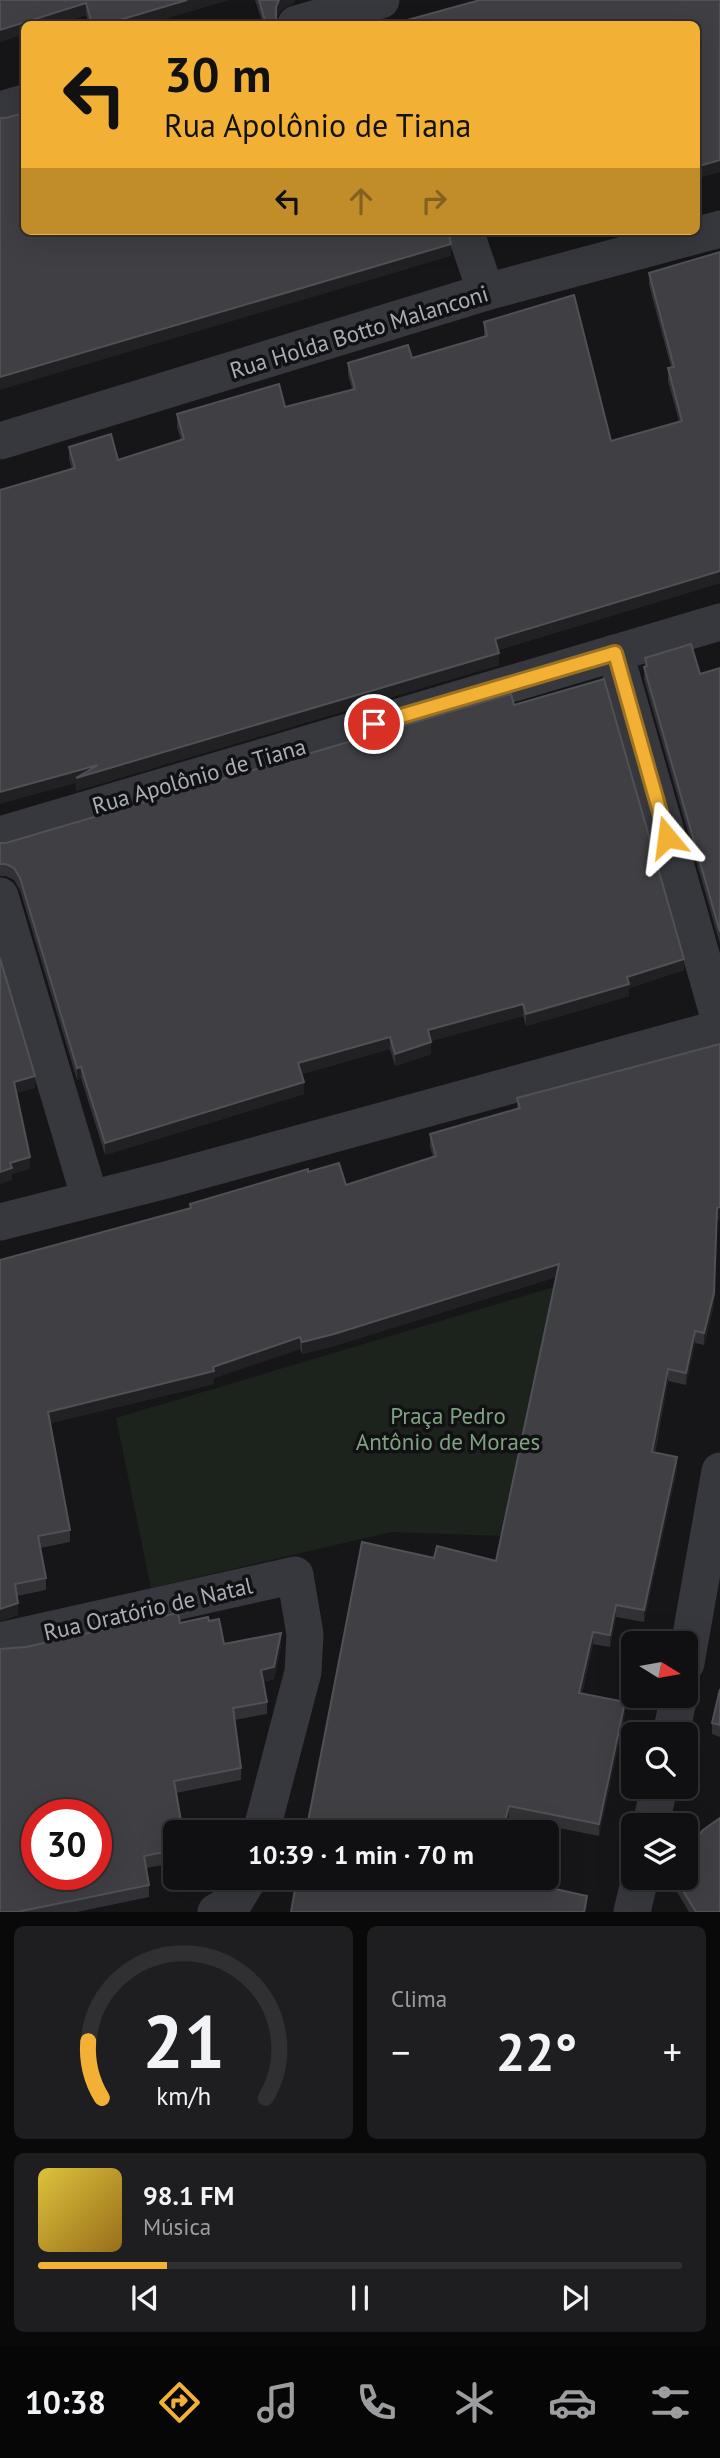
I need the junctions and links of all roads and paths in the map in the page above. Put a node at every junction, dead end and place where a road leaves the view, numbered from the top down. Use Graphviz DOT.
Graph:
graph roads {
  1 [pos="382,0"];
  2 [pos="388,0"];
  3 [pos="307,21"];
  4 [pos="395,21"];
  5 [pos="21,104"];
  6 [pos="0,110"];
  7 [pos="720,229"];
  8 [pos="700,234"];
  9 [pos="466,235"];
  10 [pos="698,235"];
  11 [pos="486,292"];
  12 [pos="0,442"];
  13 [pos="720,622"];
  14 [pos="615,653"];
  15 [pos="0,835"];
  16 [pos="0,896"];
  17 [pos="720,1021"];
  18 [pos="720,1028"];
  19 [pos="90,1199"];
  20 [pos="0,1222"];
  21 [pos="720,1471"];
  22 [pos="700,1637"];
  23 [pos="0,1641"];
  24 [pos="264,1820"];
  25 [pos="242,1890"];
  26 [pos="637,1890"];
  27 [pos="215,1912"];
  28 [pos="632,1912"];
  1 -- 3 [label="street"];
  2 -- 4 [label="street"];
  5 -- 6 [label="street"];
  7 -- 8 [label="street, Rua Holda Botto Malanconi"];
  9 -- 11 [label="street"];
  10 -- 11 [label="street, Rua Holda Botto Malanconi"];
  11 -- 12 [label="street, Rua Holda Botto Malanconi"];
  13 -- 14 [label="street, Rua Apolônio de Tiana"];
  14 -- 15 [label="street, Rua Apolônio de Tiana"];
  14 -- 17 [label="street"];
  16 -- 19 [label="street"];
  18 -- 19 [label="street"];
  19 -- 20 [label="street"];
  21 -- 22 [label="street"];
  23 -- 24 [label="street, Rua Oratório de Natal"];
  25 -- 27 [label="street"];
  26 -- 28 [label="street"];
}
